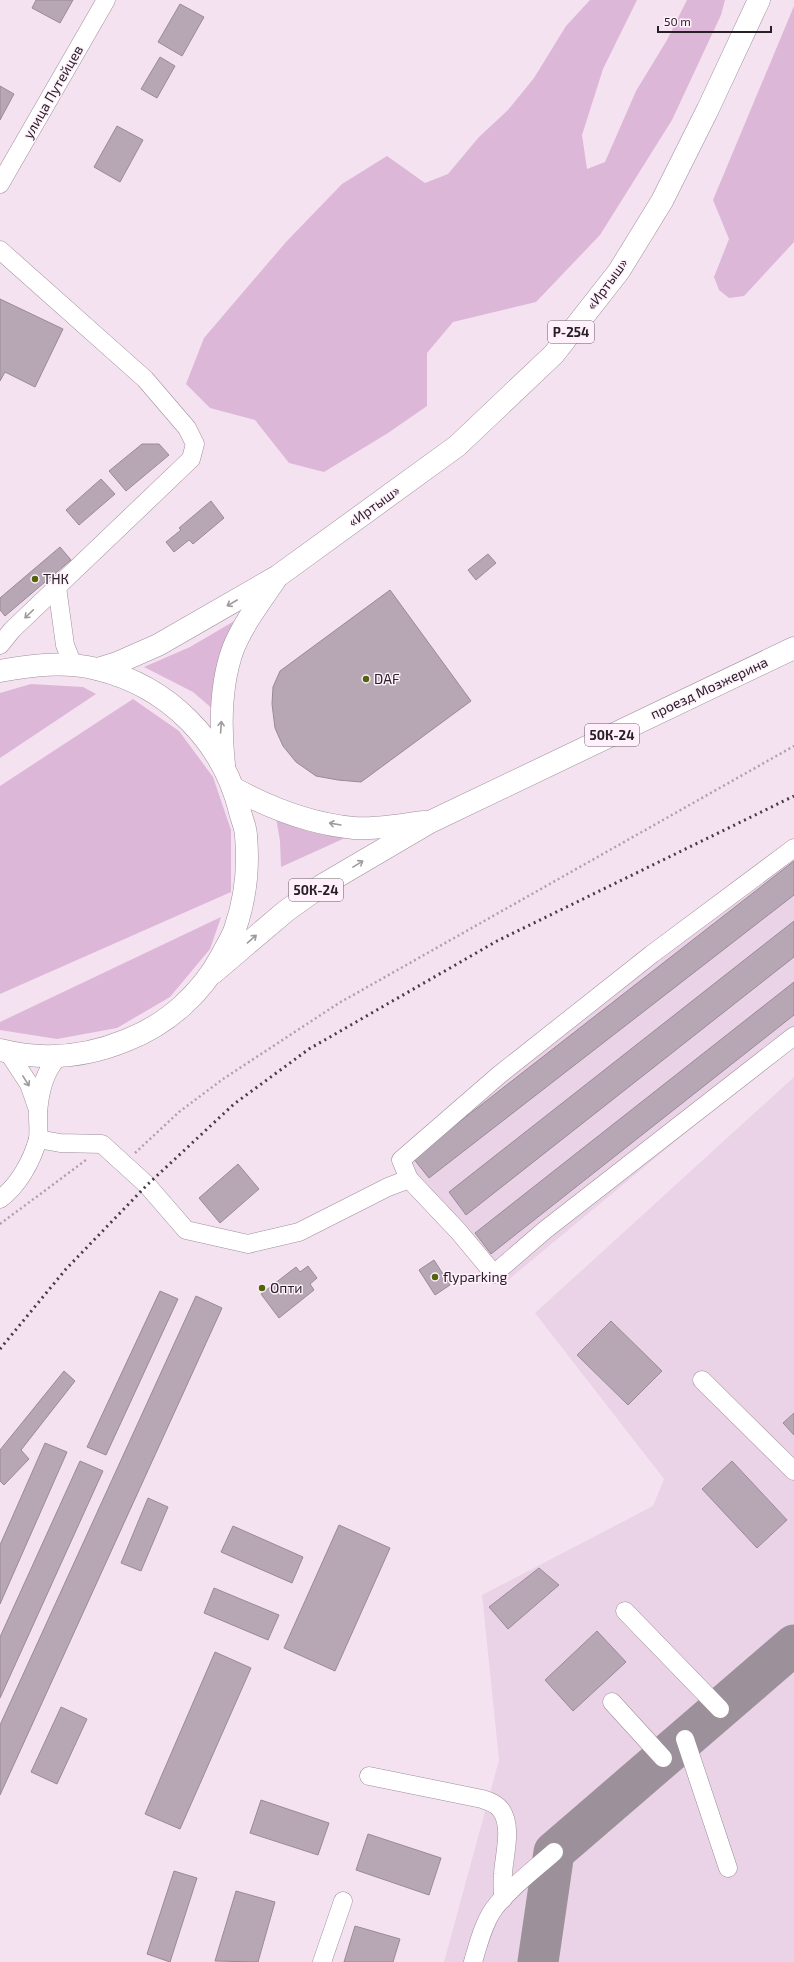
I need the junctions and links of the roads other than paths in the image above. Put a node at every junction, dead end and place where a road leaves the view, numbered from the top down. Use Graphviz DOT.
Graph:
graph roads {
  1 [pos="106,0"];
  2 [pos="759,0"];
  3 [pos="0,184"];
  4 [pos="0,250"];
  5 [pos="278,576"];
  6 [pos="57,587"];
  7 [pos="0,644"];
  8 [pos="794,648"];
  9 [pos="73,664"];
  10 [pos="98,669"];
  11 [pos="0,671"];
  12 [pos="224,766"];
  13 [pos="235,789"];
  14 [pos="430,822"];
  15 [pos="794,848"];
  16 [pos="212,973"];
  17 [pos="794,1036"];
  18 [pos="4,1051"];
  19 [pos="58,1057"];
  20 [pos="38,1112"];
  21 [pos="38,1139"];
  22 [pos="409,1179"];
  23 [pos="0,1199"];
  24 [pos="702,1380"];
  25 [pos="794,1471"];
  26 [pos="625,1611"];
  27 [pos="612,1702"];
  28 [pos="720,1709"];
  29 [pos="685,1739"];
  30 [pos="663,1758"];
  31 [pos="368,1776"];
  32 [pos="554,1852"];
  33 [pos="728,1868"];
  34 [pos="503,1899"];
  35 [pos="343,1901"];
  36 [pos="322,1962"];
  37 [pos="473,1962"];
  1 -- 3 [label="street, улица Путейцев"];
  2 -- 5 [label="main road, «Иртыш» / Р-254"];
  4 -- 6 [label="street"];
  5 -- 10 [label="main road, one-way"];
  12 -- 5 [label="main road, one-way"];
  6 -- 7 [label="street, one-way"];
  6 -- 9 [label="street"];
  8 -- 14 [label="main road, проезд Мозжерина / 50К-24"];
  9 -- 10 [label="main road"];
  9 -- 11 [label="main road"];
  10 -- 12 [label="main road"];
  12 -- 13 [label="main road"];
  14 -- 13 [label="main road, проезд Мозжерина / 50К-24, one-way"];
  13 -- 16 [label="main road"];
  16 -- 14 [label="main road, проезд Мозжерина / 50К-24, one-way"];
  15 -- 22 [label="street"];
  16 -- 19 [label="main road, 50К-24"];
  17 -- 22 [label="street"];
  18 -- 19 [label="main road, 50К-24"];
  18 -- 20 [label="street, one-way"];
  19 -- 20 [label="street"];
  20 -- 21 [label="street"];
  21 -- 22 [label="street"];
  21 -- 23 [label="street"];
  24 -- 25 [label="street"];
  26 -- 28 [label="street"];
  27 -- 30 [label="street"];
  29 -- 33 [label="street"];
  31 -- 34 [label="street"];
  32 -- 34 [label="street"];
  34 -- 37 [label="street"];
  35 -- 36 [label="street"];
}
